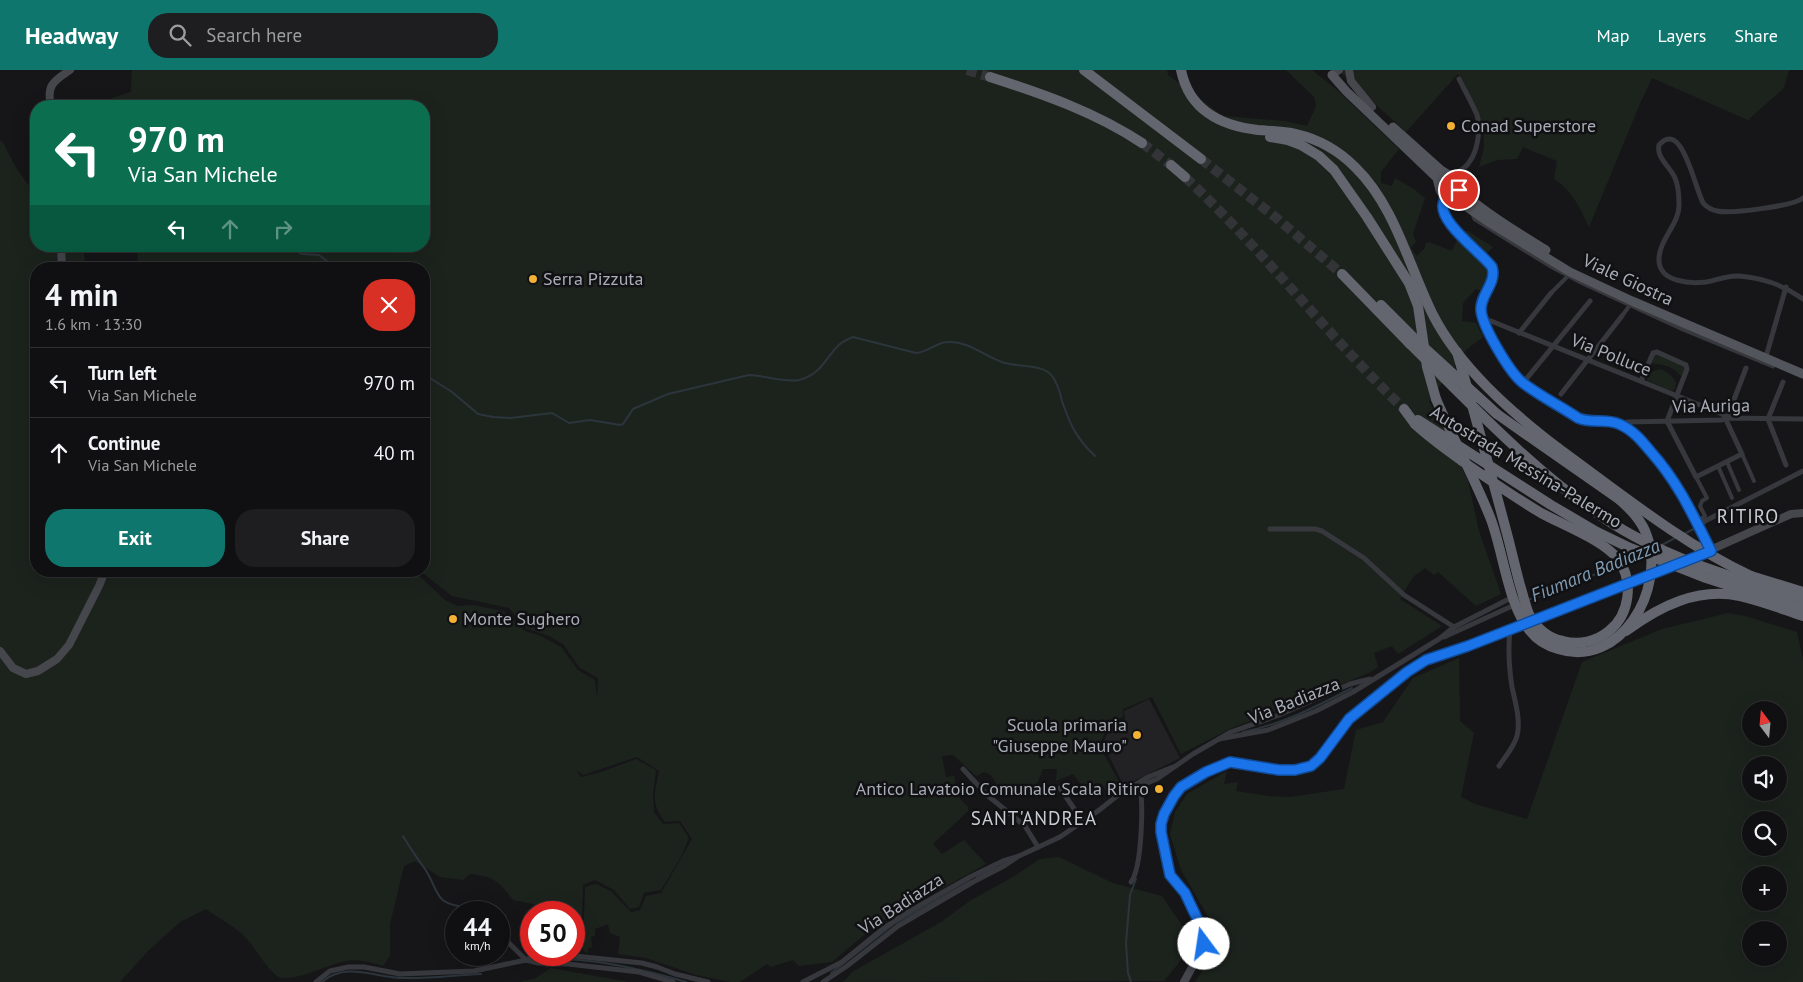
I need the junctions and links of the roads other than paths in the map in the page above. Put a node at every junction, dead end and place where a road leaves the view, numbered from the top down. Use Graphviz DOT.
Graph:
graph roads {
  1 [pos="70,70"];
  2 [pos="1084,70"];
  3 [pos="1174,70"];
  4 [pos="1181,70"];
  5 [pos="1349,70"];
  6 [pos="1333,71"];
  7 [pos="990,77"];
  8 [pos="1459,79"];
  9 [pos="50,100"];
  10 [pos="1372,107"];
  11 [pos="1258,133"];
  12 [pos="1142,143"];
  13 [pos="1201,158"];
  14 [pos="1171,165"];
  15 [pos="1465,168"];
  16 [pos="1450,175"];
  17 [pos="1185,177"];
  18 [pos="1460,185"];
  19 [pos="1440,187"];
  20 [pos="1450,196"];
  21 [pos="1803,198"];
  22 [pos="1442,207"];
  23 [pos="1471,208"];
  24 [pos="1344,276"];
  25 [pos="1568,276"];
  26 [pos="1786,288"];
  27 [pos="1551,293"];
  28 [pos="1803,299"];
  29 [pos="1590,301"];
  30 [pos="1630,305"];
  31 [pos="1381,310"];
  32 [pos="1622,316"];
  33 [pos="1484,320"];
  34 [pos="1519,333"];
  35 [pos="1552,346"];
  36 [pos="1457,352"];
  37 [pos="1767,353"];
  38 [pos="1588,360"];
  39 [pos="1746,368"];
  40 [pos="1801,372"];
  41 [pos="1641,381"];
  42 [pos="1782,382"];
  43 [pos="1523,383"];
  44 [pos="1561,394"];
  45 [pos="1677,396"];
  46 [pos="1404,409"];
  47 [pos="1727,418"];
  48 [pos="1768,419"];
  49 [pos="1803,419"];
  50 [pos="1668,421"];
  51 [pos="1416,422"];
  52 [pos="1620,424"];
  53 [pos="1742,454"];
  54 [pos="1727,462"];
  55 [pos="1786,465"];
  56 [pos="1718,466"];
  57 [pos="1803,471"];
  58 [pos="1696,477"];
  59 [pos="1754,481"];
  60 [pos="1740,490"];
  61 [pos="1732,498"];
  62 [pos="1803,513"];
  63 [pos="1698,520"];
  64 [pos="1270,529"];
  65 [pos="1711,551"];
  66 [pos="103,577"];
  67 [pos="1803,592"];
  68 [pos="1803,600"];
  69 [pos="1519,602"];
  70 [pos="1803,609"];
  71 [pos="1803,616"];
  72 [pos="1528,622"];
  73 [pos="1454,627"];
  74 [pos="1508,630"];
  75 [pos="1620,635"];
  76 [pos="1439,639"];
  77 [pos="1422,650"];
  78 [pos="0,651"];
  79 [pos="1413,655"];
  80 [pos="1428,659"];
  81 [pos="1419,663"];
  82 [pos="1376,677"];
  83 [pos="1219,739"];
  84 [pos="1499,766"];
  85 [pos="963,769"];
  86 [pos="1140,784"];
  87 [pos="1060,788"];
  88 [pos="1084,822"];
  89 [pos="1038,847"];
  90 [pos="1019,856"];
  91 [pos="1131,882"];
  92 [pos="510,944"];
  93 [pos="520,954"];
  94 [pos="585,957"];
  95 [pos="520,961"];
  96 [pos="585,966"];
  97 [pos="821,974"];
  98 [pos="316,982"];
  99 [pos="673,982"];
  100 [pos="708,982"];
  101 [pos="803,982"];
  102 [pos="824,982"];
  103 [pos="1184,982"];
  1 -- 9 [label="main road"];
  2 -- 13 [label="highway"];
  3 -- 11 [label="highway"];
  4 -- 11 [label="highway"];
  5 -- 10 [label="main road"];
  6 -- 10 [label="main road"];
  6 -- 19 [label="main road"];
  7 -- 12 [label="highway"];
  8 -- 15 [label="street"];
  10 -- 16 [label="main road"];
  11 -- 36 [label="highway"];
  11 -- 75 [label="highway, bridge"];
  14 -- 17 [label="highway"];
  15 -- 16 [label="street"];
  15 -- 18 [label="street"];
  16 -- 18 [label="main road"];
  16 -- 19 [label="main road"];
  18 -- 20 [label="main road"];
  18 -- 37 [label="main road, Viale Giostra"];
  19 -- 20 [label="main road"];
  19 -- 22 [label="street"];
  20 -- 22 [label="street"];
  20 -- 23 [label="main road, Viale Giostra"];
  21 -- 26 [label="street"];
  22 -- 33 [label="street"];
  23 -- 25 [label="street"];
  23 -- 40 [label="main road, Viale Giostra"];
  24 -- 31 [label="highway"];
  25 -- 27 [label="street"];
  25 -- 30 [label="street"];
  26 -- 28 [label="street"];
  26 -- 37 [label="street"];
  27 -- 34 [label="street"];
  29 -- 35 [label="street"];
  30 -- 32 [label="street"];
  30 -- 40 [label="street"];
  31 -- 68 [label="highway, Autostrada Messina-Palermo, bridge"];
  31 -- 75 [label="highway, bridge"];
  32 -- 38 [label="street"];
  33 -- 34 [label="street, Via Polluce"];
  33 -- 43 [label="street, Via Auriga"];
  34 -- 35 [label="street, Via Polluce"];
  35 -- 38 [label="street, Via Polluce"];
  35 -- 43 [label="street"];
  36 -- 51 [label="highway, bridge"];
  36 -- 67 [label="highway, bridge"];
  37 -- 40 [label="main road, Viale Giostra"];
  38 -- 41 [label="street, Via Polluce"];
  38 -- 44 [label="street"];
  39 -- 47 [label="street"];
  41 -- 45 [label="street, Via Polluce"];
  41 -- 45 [label="street"];
  42 -- 48 [label="street"];
  43 -- 52 [label="street, Via Auriga"];
  45 -- 47 [label="street, Via Polluce"];
  45 -- 50 [label="street"];
  46 -- 51 [label="highway, Autostrada Messina-Palermo"];
  47 -- 48 [label="street, Via Auriga"];
  47 -- 50 [label="street, Via Auriga"];
  47 -- 53 [label="street"];
  48 -- 49 [label="street, Via Auriga"];
  48 -- 55 [label="street"];
  50 -- 52 [label="street, Via Auriga"];
  50 -- 58 [label="street"];
  51 -- 70 [label="highway, Autostrada Messina-Palermo, bridge"];
  52 -- 63 [label="street"];
  53 -- 54 [label="street"];
  53 -- 59 [label="street"];
  54 -- 56 [label="street"];
  54 -- 60 [label="street"];
  56 -- 58 [label="street"];
  56 -- 61 [label="street"];
  57 -- 63 [label="street"];
  58 -- 63 [label="street"];
  62 -- 65 [label="main road"];
  63 -- 65 [label="street"];
  64 -- 73 [label="street"];
  65 -- 72 [label="main road"];
  66 -- 78 [label="main road"];
  69 -- 72 [label="street"];
  69 -- 73 [label="street, Via Badiazza"];
  69 -- 76 [label="street, Via Badiazza"];
  71 -- 75 [label="highway, bridge"];
  72 -- 74 [label="main road"];
  73 -- 76 [label="street, Via Badiazza"];
  74 -- 80 [label="main road"];
  74 -- 84 [label="street"];
  76 -- 77 [label="street, Via Badiazza"];
  77 -- 79 [label="street, Via Badiazza"];
  77 -- 80 [label="street"];
  79 -- 81 [label="street"];
  79 -- 82 [label="street, Via Badiazza"];
  80 -- 81 [label="main road"];
  81 -- 103 [label="main road"];
  82 -- 83 [label="street, Via Badiazza"];
  82 -- 83 [label="street, Via Badiazza"];
  83 -- 86 [label="street, Via Badiazza"];
  85 -- 89 [label="street"];
  86 -- 88 [label="street, Via Badiazza"];
  86 -- 91 [label="street"];
  87 -- 88 [label="street"];
  88 -- 89 [label="street, Via Badiazza"];
  89 -- 90 [label="street, Via Badiazza"];
  90 -- 97 [label="street, Via Badiazza"];
  90 -- 102 [label="street, Via Badiazza"];
  92 -- 93 [label="street"];
  94 -- 100 [label="street"];
  95 -- 98 [label="street"];
  96 -- 99 [label="street"];
  97 -- 101 [label="street, Via Badiazza"];
  97 -- 102 [label="street"];
}
